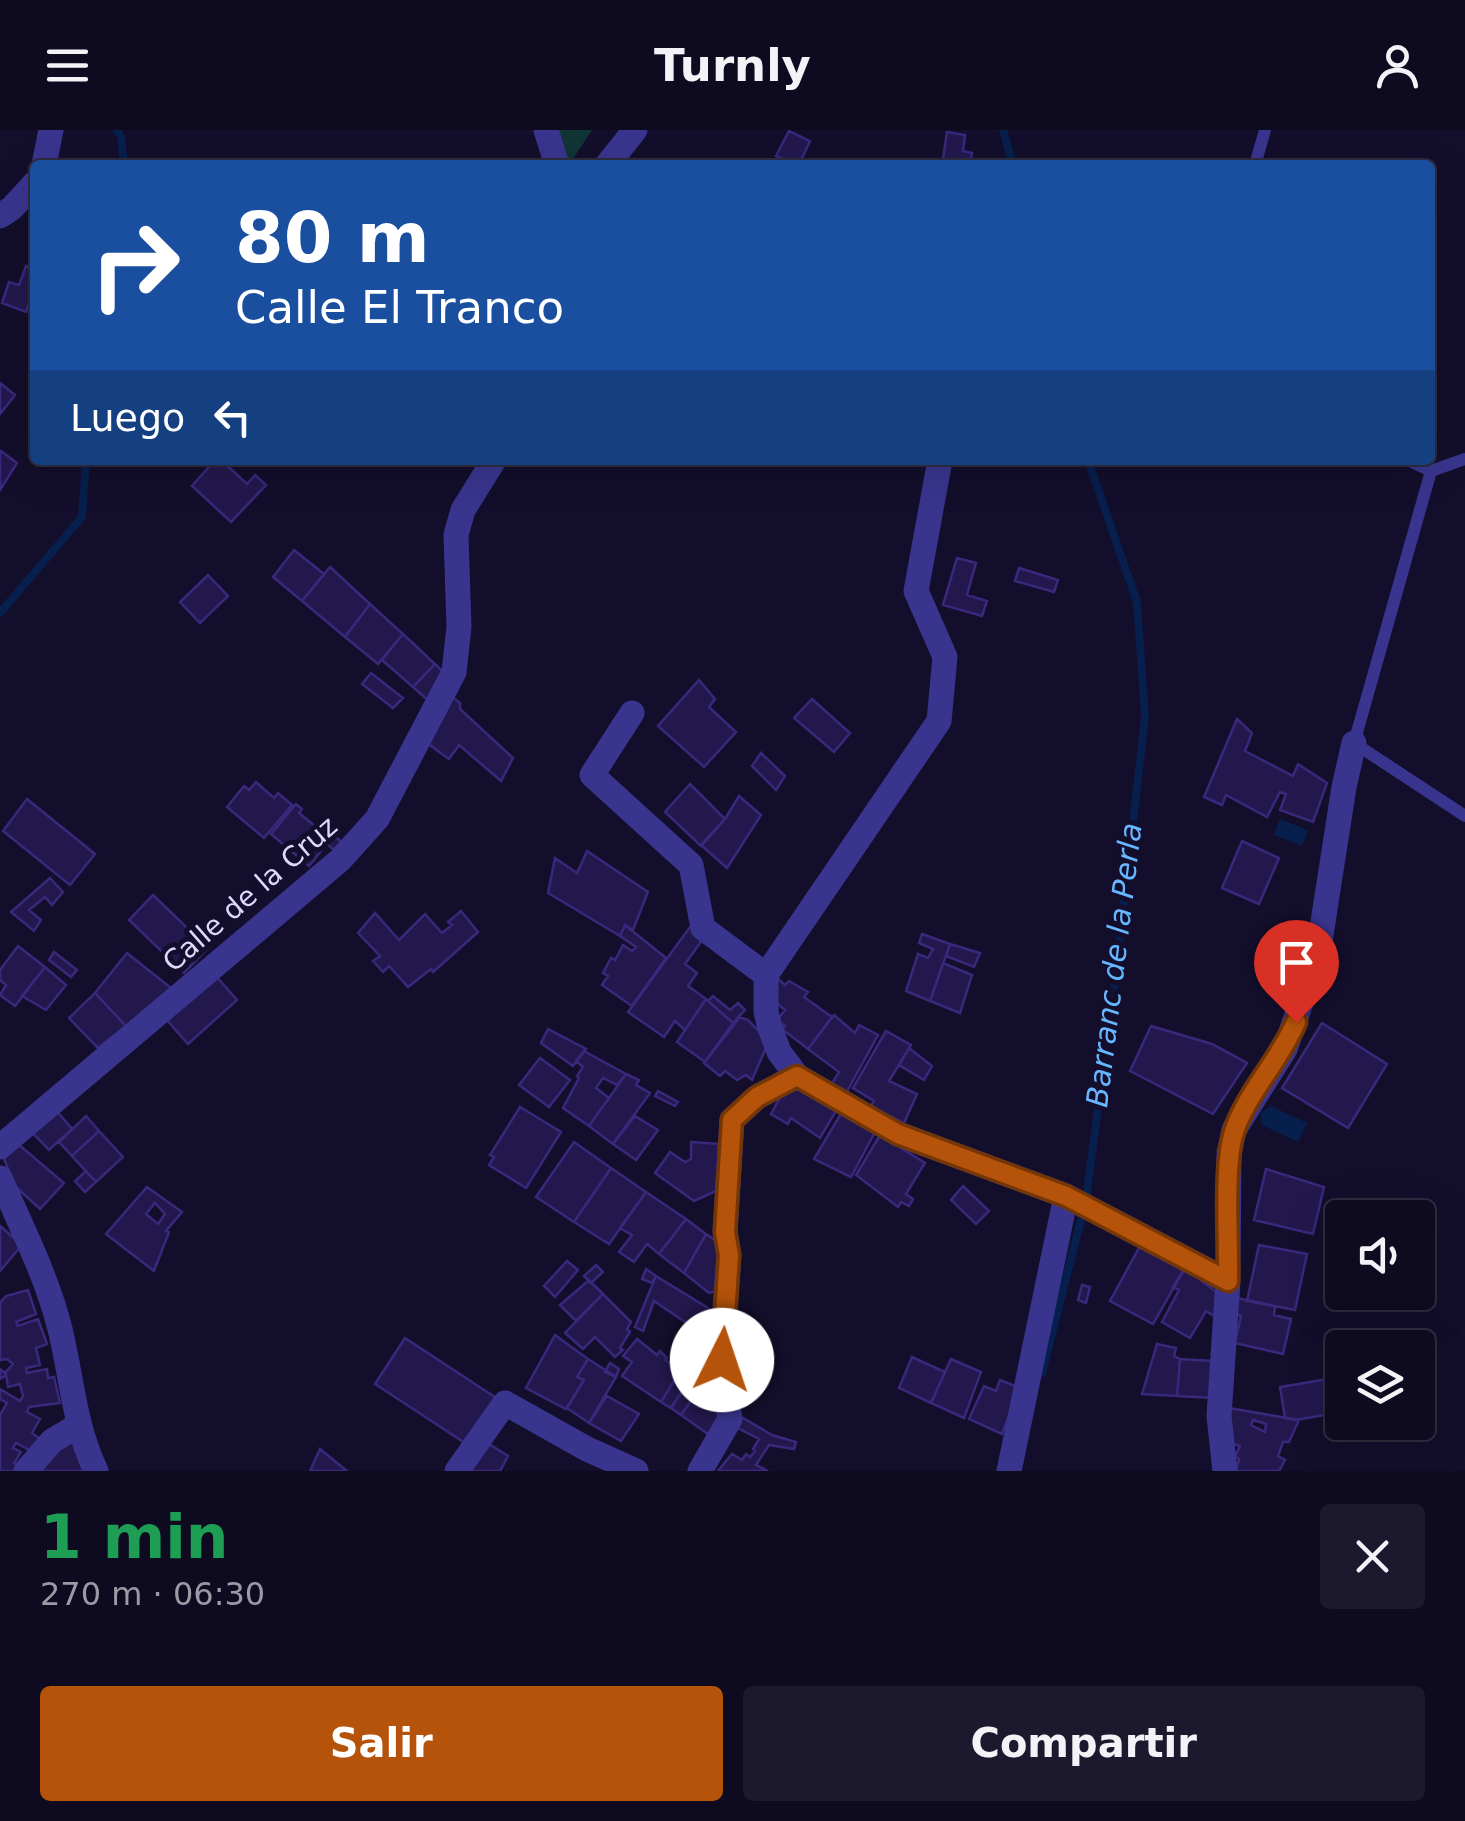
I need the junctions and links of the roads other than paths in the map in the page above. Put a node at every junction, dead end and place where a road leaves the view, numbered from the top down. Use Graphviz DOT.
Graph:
graph roads {
  1 [pos="51,130"];
  2 [pos="546,130"];
  3 [pos="635,130"];
  4 [pos="1266,130"];
  5 [pos="45,160"];
  6 [pos="555,160"];
  7 [pos="610,160"];
  8 [pos="1257,160"];
  9 [pos="30,188"];
  10 [pos="0,216"];
  11 [pos="1465,458"];
  12 [pos="491,465"];
  13 [pos="939,465"];
  14 [pos="1418,465"];
  15 [pos="1431,471"];
  16 [pos="632,713"];
  17 [pos="1354,742"];
  18 [pos="1465,816"];
  19 [pos="766,975"];
  20 [pos="797,1076"];
  21 [pos="0,1147"];
  22 [pos="0,1178"];
  23 [pos="1066,1196"];
  24 [pos="1228,1281"];
  25 [pos="78,1426"];
  26 [pos="26,1471"];
  27 [pos="96,1471"];
  28 [pos="457,1471"];
  29 [pos="636,1471"];
  30 [pos="700,1471"];
  31 [pos="1009,1471"];
  32 [pos="1225,1471"];
  1 -- 5 [label="street"];
  2 -- 6 [label="street"];
  3 -- 7 [label="street"];
  4 -- 8 [label="lane"];
  9 -- 10 [label="street"];
  11 -- 15 [label="lane"];
  12 -- 21 [label="street, Calle de la Cruz"];
  13 -- 19 [label="street"];
  14 -- 15 [label="lane"];
  15 -- 17 [label="lane"];
  16 -- 19 [label="street"];
  17 -- 18 [label="lane"];
  17 -- 24 [label="street"];
  19 -- 20 [label="street"];
  20 -- 23 [label="street"];
  20 -- 30 [label="street"];
  22 -- 25 [label="street"];
  23 -- 24 [label="street"];
  23 -- 31 [label="street"];
  24 -- 32 [label="street"];
  25 -- 26 [label="street"];
  25 -- 27 [label="street"];
  28 -- 29 [label="street"];
}
